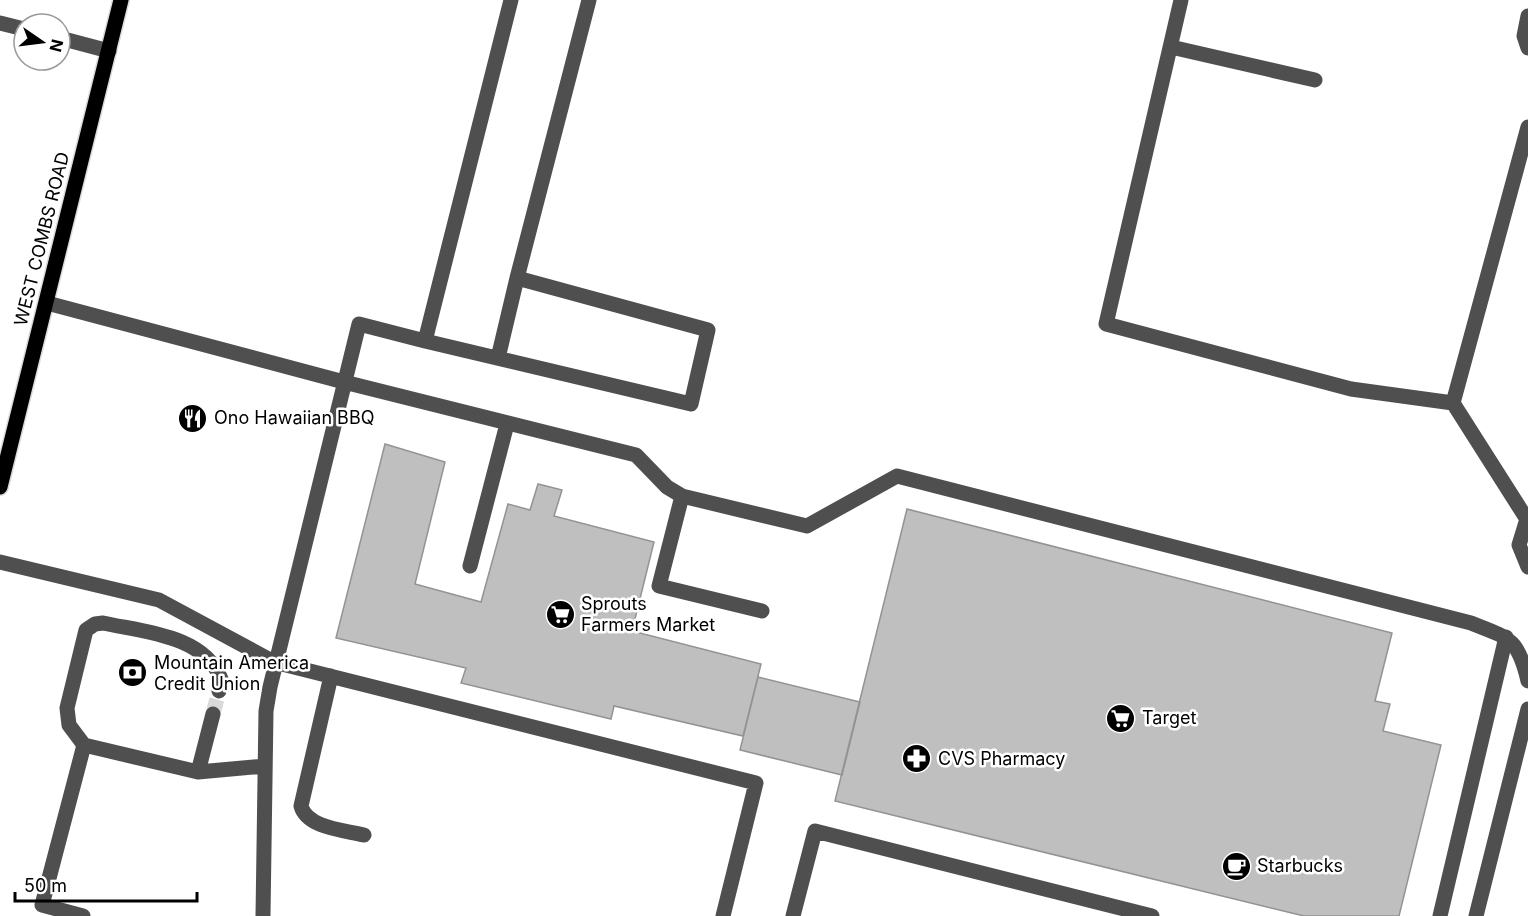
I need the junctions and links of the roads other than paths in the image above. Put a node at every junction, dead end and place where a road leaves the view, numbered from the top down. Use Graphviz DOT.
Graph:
graph roads {
  1 [pos="121,0"];
  2 [pos="511,0"];
  3 [pos="589,0"];
  4 [pos="1180,0"];
  5 [pos="1528,16"];
  6 [pos="72,41"];
  7 [pos="1171,47"];
  8 [pos="1528,48"];
  9 [pos="109,51"];
  10 [pos="1315,80"];
  11 [pos="1528,127"];
  12 [pos="517,278"];
  13 [pos="47,303"];
  14 [pos="424,341"];
  15 [pos="498,358"];
  16 [pos="344,382"];
  17 [pos="1453,403"];
  18 [pos="507,424"];
  19 [pos="0,487"];
  20 [pos="682,496"];
  21 [pos="1528,520"];
  22 [pos="0,562"];
  23 [pos="470,566"];
  24 [pos="1528,567"];
  25 [pos="762,611"];
  26 [pos="1506,637"];
  27 [pos="1525,648"];
  28 [pos="274,662"];
  29 [pos="331,676"];
  30 [pos="1528,681"];
  31 [pos="219,691"];
  32 [pos="1528,709"];
  33 [pos="213,714"];
  34 [pos="84,745"];
  35 [pos="266,766"];
  36 [pos="198,772"];
  37 [pos="364,835"];
  38 [pos="266,915"];
  39 [pos="83,916"];
  40 [pos="723,916"];
  41 [pos="793,916"];
  42 [pos="1152,916"];
  43 [pos="1440,916"];
  44 [pos="1476,916"];
  1 -- 9 [label="main road, WEST COMBS ROAD"];
  2 -- 14 [label="street"];
  3 -- 12 [label="street"];
  4 -- 7 [label="street"];
  5 -- 8 [label="street"];
  6 -- 9 [label="street"];
  7 -- 10 [label="street"];
  7 -- 17 [label="street"];
  9 -- 13 [label="main road, WEST COMBS ROAD"];
  11 -- 17 [label="street"];
  12 -- 15 [label="street"];
  12 -- 15 [label="street"];
  13 -- 16 [label="street"];
  13 -- 19 [label="main road, WEST COMBS ROAD"];
  14 -- 15 [label="street"];
  14 -- 16 [label="street"];
  16 -- 18 [label="street"];
  16 -- 28 [label="street"];
  17 -- 21 [label="street"];
  18 -- 20 [label="street"];
  18 -- 23 [label="street"];
  20 -- 25 [label="street"];
  20 -- 26 [label="street"];
  21 -- 24 [label="street"];
  22 -- 28 [label="street"];
  26 -- 27 [label="street"];
  26 -- 43 [label="street"];
  27 -- 30 [label="street"];
  28 -- 29 [label="street"];
  28 -- 35 [label="street"];
  29 -- 37 [label="street"];
  29 -- 40 [label="street"];
  31 -- 34 [label="street"];
  32 -- 44 [label="street"];
  33 -- 36 [label="street"];
  34 -- 36 [label="street"];
  34 -- 39 [label="street"];
  35 -- 36 [label="street"];
  35 -- 38 [label="street"];
  41 -- 42 [label="street"];
}
